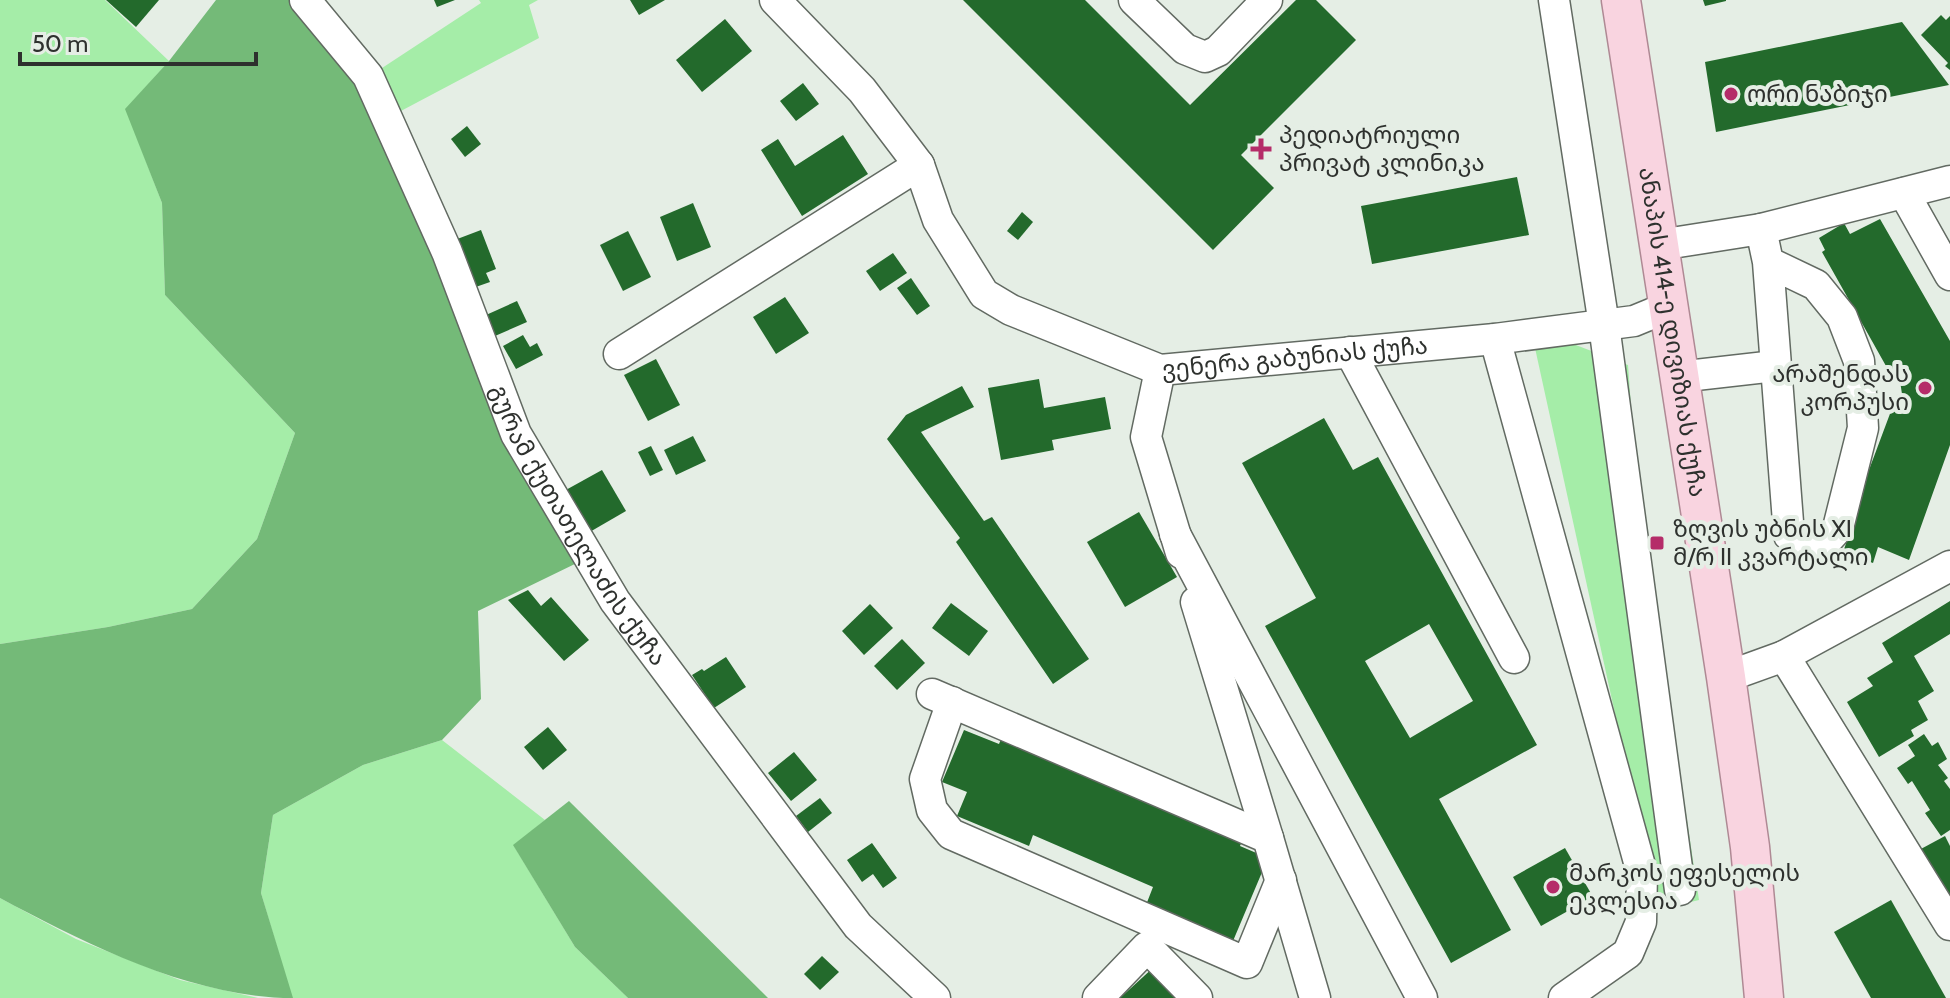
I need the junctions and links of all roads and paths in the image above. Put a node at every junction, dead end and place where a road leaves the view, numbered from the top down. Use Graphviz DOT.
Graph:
graph roads {
  1 [pos="305,0"];
  2 [pos="775,0"];
  3 [pos="1134,0"];
  4 [pos="1267,0"];
  5 [pos="1554,0"];
  6 [pos="1621,0"];
  7 [pos="919,165"];
  8 [pos="1950,181"];
  9 [pos="1904,193"];
  10 [pos="1761,229"];
  11 [pos="1659,245"];
  12 [pos="1768,262"];
  13 [pos="1950,275"];
  14 [pos="1668,307"];
  15 [pos="1604,325"];
  16 [pos="1495,339"];
  17 [pos="1350,352"];
  18 [pos="619,354"];
  19 [pos="1775,366"];
  20 [pos="1160,370"];
  21 [pos="1678,377"];
  22 [pos="1175,534"];
  23 [pos="1948,570"];
  24 [pos="1784,656"];
  25 [pos="1514,658"];
  26 [pos="1726,677"];
  27 [pos="1268,838"];
  28 [pos="1281,880"];
  29 [pos="1680,890"];
  30 [pos="1950,925"];
  31 [pos="1598,988"];
  32 [pos="935,998"];
  33 [pos="1098,998"];
  34 [pos="1197,998"];
  35 [pos="1315,998"];
  36 [pos="1422,998"];
  37 [pos="1564,998"];
  38 [pos="1764,998"];
  1 -- 32 [label="street, გურამ ქუთათელაძის ქუჩა"];
  2 -- 7 [label="street, ვენერა გაბუნიას ქუჩა"];
  3 -- 4 [label="street"];
  5 -- 15 [label="street"];
  6 -- 11 [label="main road, ანაპის 414-ე დივიზიას ქუჩა"];
  7 -- 18 [label="street"];
  7 -- 20 [label="street, ვენერა გაბუნიას ქუჩა"];
  8 -- 9 [label="street"];
  9 -- 10 [label="street"];
  9 -- 13 [label="street"];
  10 -- 11 [label="street"];
  10 -- 12 [label="street"];
  11 -- 14 [label="main road, ანაპის 414-ე დივიზიას ქუჩა"];
  12 -- 19 [label="street"];
  12 -- 19 [label="street"];
  14 -- 15 [label="street, ვენერა გაბუნიას ქუჩა"];
  14 -- 21 [label="main road, ანაპის 414-ე დივიზიას ქუჩა"];
  15 -- 16 [label="street, ვენერა გაბუნიას ქუჩა"];
  15 -- 29 [label="street"];
  16 -- 17 [label="street, ვენერა გაბუნიას ქუჩა"];
  16 -- 31 [label="street"];
  17 -- 20 [label="street, ვენერა გაბუნიას ქუჩა"];
  17 -- 25 [label="street"];
  19 -- 21 [label="street"];
  20 -- 22 [label="street"];
  21 -- 26 [label="main road, ანაპის 414-ე დივიზიას ქუჩა"];
  22 -- 27 [label="street"];
  22 -- 36 [label="street"];
  23 -- 24 [label="street"];
  24 -- 26 [label="street"];
  24 -- 30 [label="street"];
  26 -- 38 [label="main road, ანაპის 414-ე დივიზიას ქუჩა"];
  27 -- 28 [label="street"];
  27 -- 28 [label="street"];
  28 -- 35 [label="street"];
  31 -- 37 [label="street"];
  33 -- 34 [label="street"];
}
